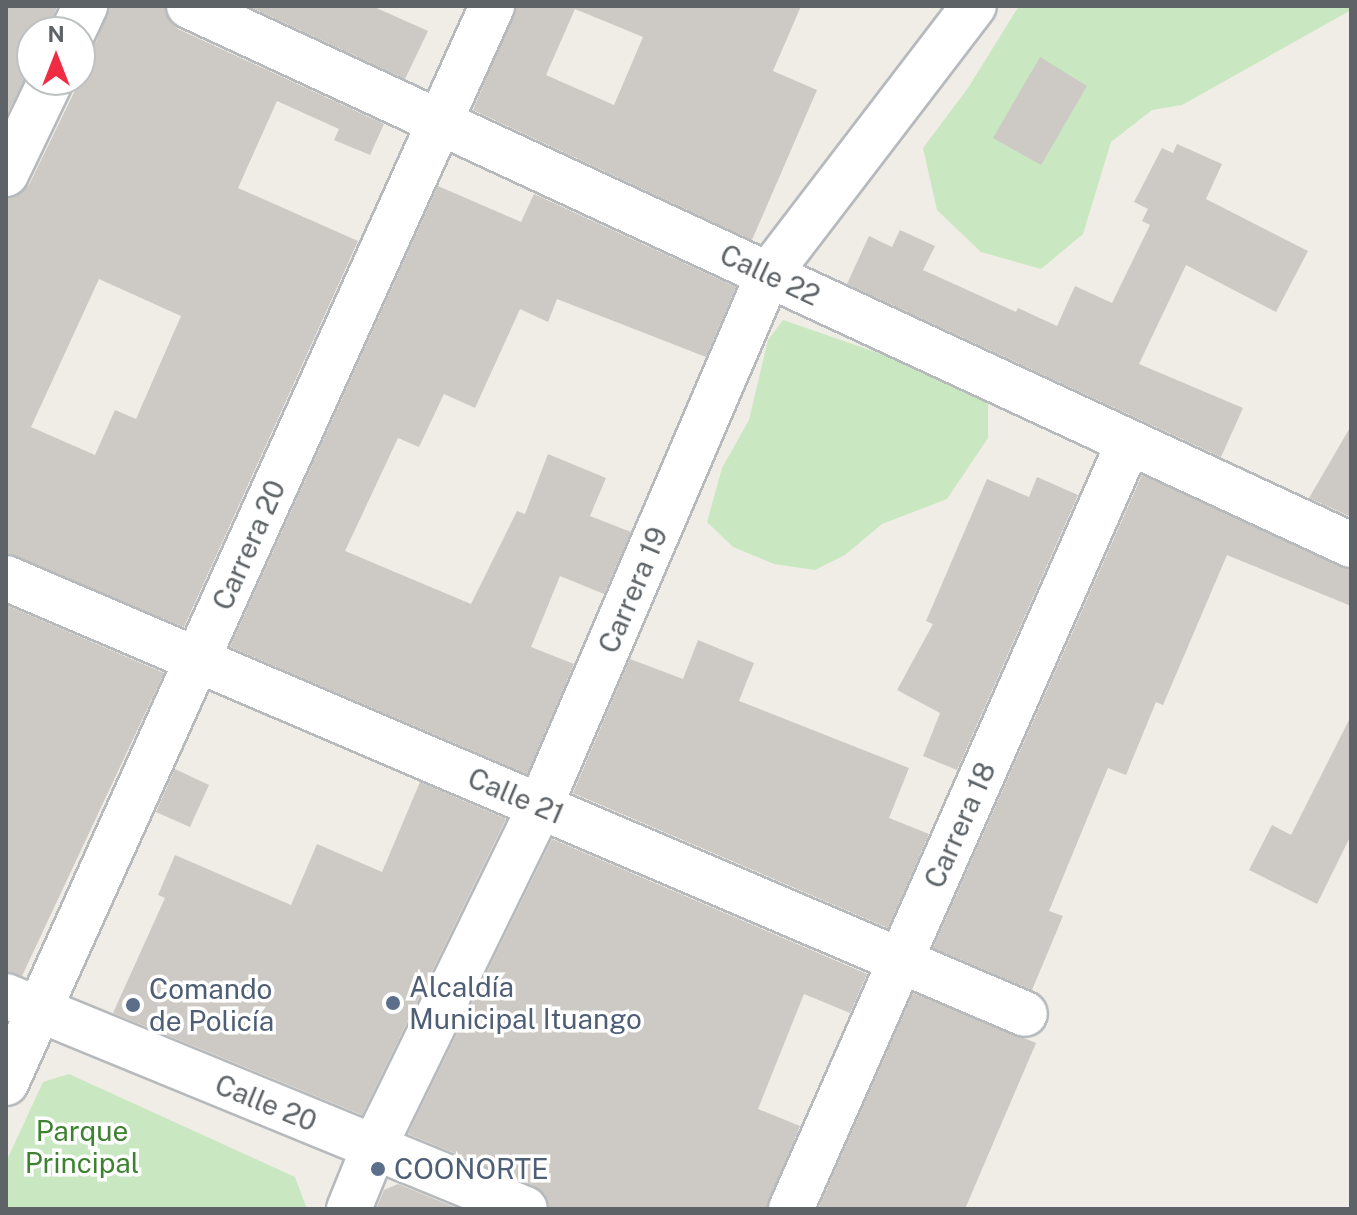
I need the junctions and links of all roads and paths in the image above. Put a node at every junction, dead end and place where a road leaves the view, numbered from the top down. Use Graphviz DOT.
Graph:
graph roads {
  1 [pos="189,6"];
  2 [pos="492,6"];
  3 [pos="974,6"];
  4 [pos="43,96"];
  5 [pos="439,122"];
  6 [pos="6,174"];
  7 [pos="768,275"];
  8 [pos="1129,442"];
  9 [pos="1351,545"];
  10 [pos="6,578"];
  11 [pos="197,660"];
  12 [pos="540,806"];
  13 [pos="900,961"];
  14 [pos="23,1003"];
  15 [pos="1025,1014"];
  16 [pos="6,1083"];
  17 [pos="374,1147"];
  18 [pos="349,1209"];
  19 [pos="525,1209"];
  20 [pos="791,1209"];
  1 -- 5 [label="street, Calle 22"];
  2 -- 5 [label="street, Carrera 20"];
  3 -- 7 [label="street, Carrera 19"];
  4 -- 6 [label="street"];
  5 -- 7 [label="street, Calle 22"];
  5 -- 11 [label="street, Carrera 20"];
  7 -- 8 [label="street, Calle 22"];
  7 -- 12 [label="street, Carrera 19"];
  8 -- 9 [label="street, Calle 22"];
  8 -- 13 [label="street, Carrera 18"];
  10 -- 11 [label="street, Calle 21"];
  11 -- 12 [label="street, Calle 21"];
  11 -- 14 [label="street, Carrera 20"];
  12 -- 13 [label="street, Calle 21"];
  12 -- 17 [label="street, Carrera 19"];
  13 -- 15 [label="street, Calle 21"];
  13 -- 20 [label="street, Carrera 18"];
  14 -- 16 [label="street, Carrera 20"];
  14 -- 17 [label="street, Calle 20"];
  17 -- 18 [label="street, Carrera 19"];
  17 -- 19 [label="street, Calle 20"];
}
